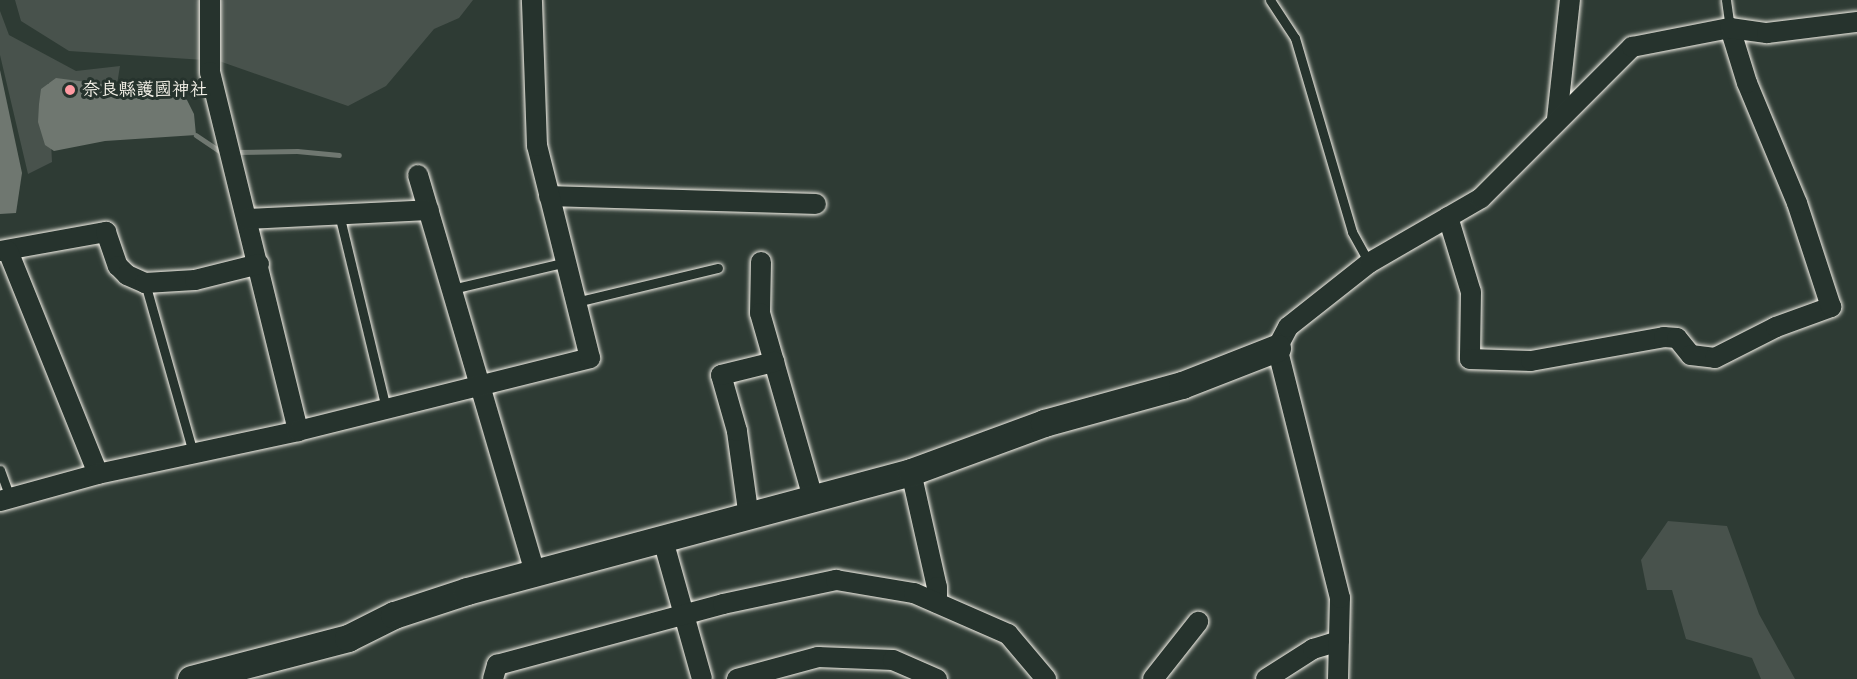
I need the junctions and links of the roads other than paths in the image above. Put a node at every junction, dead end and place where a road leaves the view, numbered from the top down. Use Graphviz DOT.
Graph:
graph roads {
  1 [pos="210,0"];
  2 [pos="532,0"];
  3 [pos="1270,0"];
  4 [pos="1570,0"];
  5 [pos="1726,0"];
  6 [pos="1857,22"];
  7 [pos="1730,28"];
  8 [pos="1557,119"];
  9 [pos="418,175"];
  10 [pos="549,196"];
  11 [pos="816,204"];
  12 [pos="429,210"];
  13 [pos="339,214"];
  14 [pos="1448,218"];
  15 [pos="247,219"];
  16 [pos="4,251"];
  17 [pos="566,262"];
  18 [pos="760,262"];
  19 [pos="1369,263"];
  20 [pos="259,264"];
  21 [pos="718,268"];
  22 [pos="145,283"];
  23 [pos="452,290"];
  24 [pos="576,302"];
  25 [pos="1277,348"];
  26 [pos="774,362"];
  27 [pos="480,384"];
  28 [pos="386,409"];
  29 [pos="298,431"];
  30 [pos="194,453"];
  31 [pos="0,470"];
  32 [pos="911,472"];
  33 [pos="98,474"];
  34 [pos="5,500"];
  35 [pos="814,501"];
  36 [pos="749,518"];
  37 [pos="663,540"];
  38 [pos="535,572"];
  39 [pos="937,603"];
  40 [pos="684,614"];
  41 [pos="1198,622"];
  42 [pos="1339,641"];
  43 [pos="746,678"];
  44 [pos="191,679"];
  45 [pos="493,679"];
  46 [pos="702,679"];
  47 [pos="937,679"];
  48 [pos="1046,679"];
  49 [pos="1153,679"];
  50 [pos="1266,679"];
  51 [pos="1338,679"];
  1 -- 15 [label="street"];
  2 -- 10 [label="street"];
  3 -- 19 [label="lane"];
  4 -- 8 [label="street"];
  5 -- 7 [label="lane"];
  6 -- 7 [label="street"];
  7 -- 8 [label="street"];
  7 -- 14 [label="street"];
  8 -- 14 [label="street"];
  9 -- 12 [label="street"];
  10 -- 11 [label="street"];
  10 -- 17 [label="street"];
  12 -- 13 [label="street"];
  12 -- 23 [label="street"];
  13 -- 15 [label="street"];
  13 -- 28 [label="lane"];
  14 -- 19 [label="street"];
  15 -- 20 [label="street"];
  16 -- 22 [label="street"];
  16 -- 33 [label="street"];
  17 -- 23 [label="lane"];
  17 -- 24 [label="street"];
  18 -- 26 [label="street"];
  19 -- 25 [label="street"];
  20 -- 22 [label="street"];
  20 -- 29 [label="street"];
  21 -- 24 [label="lane"];
  22 -- 30 [label="lane"];
  23 -- 27 [label="street"];
  24 -- 27 [label="street"];
  25 -- 32 [label="street"];
  25 -- 42 [label="street"];
  26 -- 35 [label="street"];
  26 -- 36 [label="street"];
  27 -- 28 [label="street"];
  27 -- 38 [label="street"];
  28 -- 29 [label="street"];
  29 -- 30 [label="street"];
  30 -- 33 [label="street"];
  31 -- 34 [label="lane"];
  32 -- 35 [label="street"];
  32 -- 39 [label="street"];
  33 -- 34 [label="street"];
  35 -- 36 [label="street"];
  36 -- 37 [label="street"];
  37 -- 38 [label="street"];
  37 -- 40 [label="street"];
  38 -- 44 [label="street"];
  39 -- 40 [label="street"];
  39 -- 48 [label="street"];
  40 -- 45 [label="street"];
  40 -- 46 [label="street"];
  41 -- 49 [label="street"];
  42 -- 50 [label="street"];
  42 -- 51 [label="street"];
  43 -- 47 [label="street"];
}
